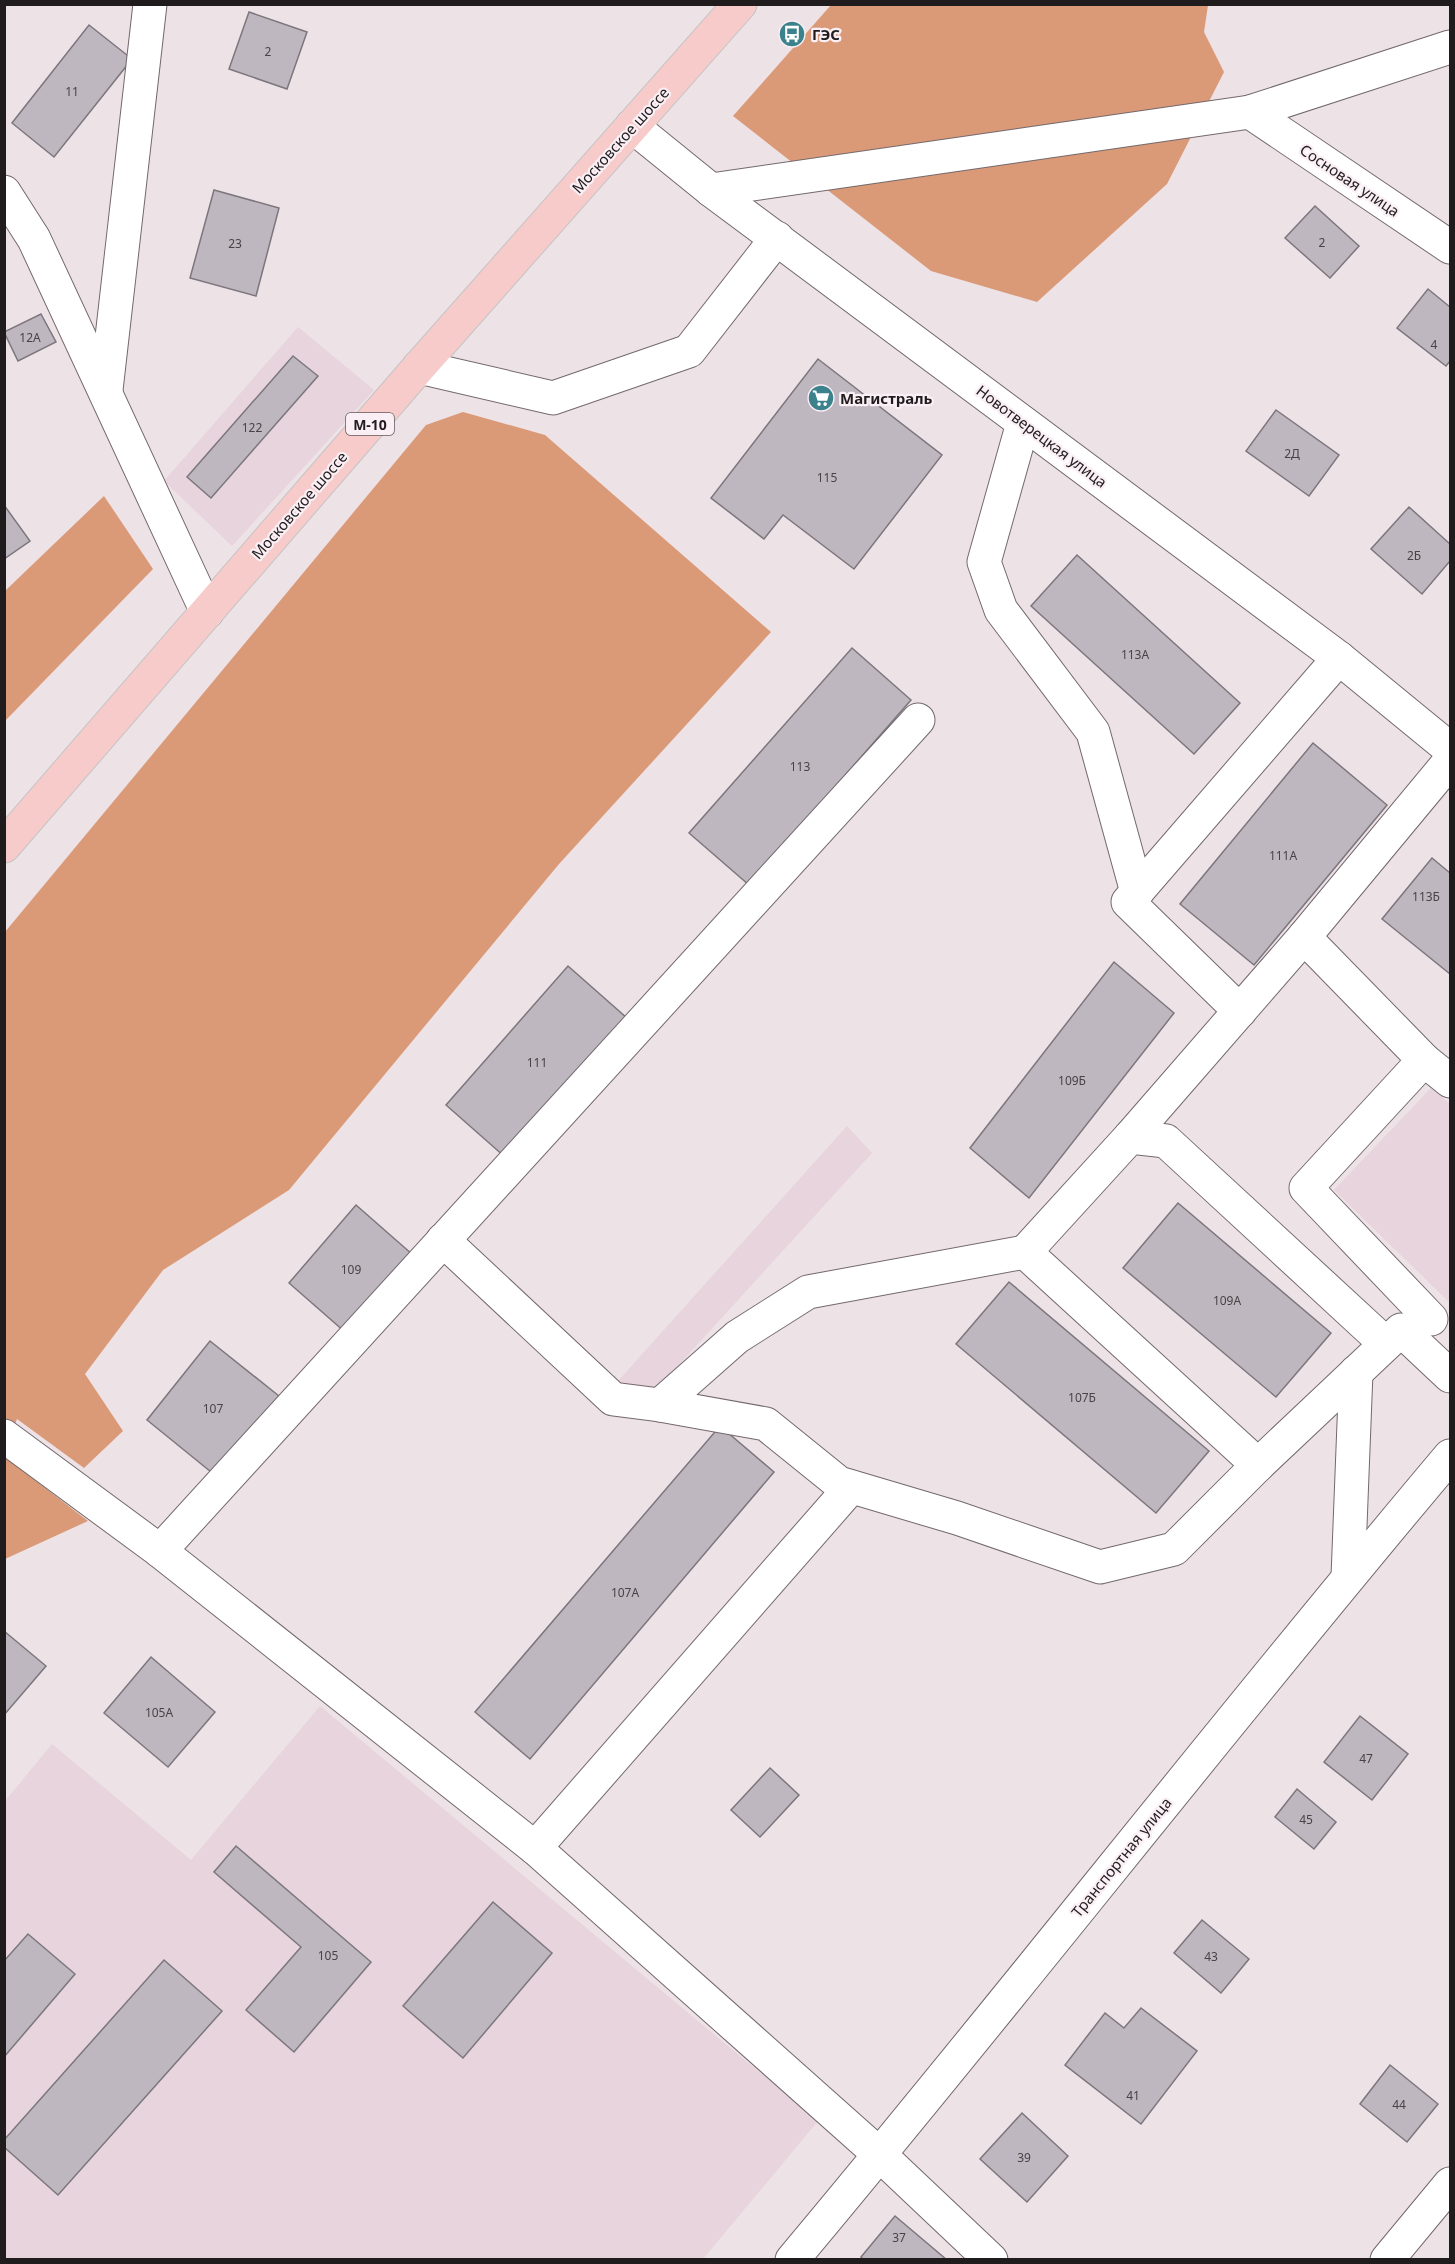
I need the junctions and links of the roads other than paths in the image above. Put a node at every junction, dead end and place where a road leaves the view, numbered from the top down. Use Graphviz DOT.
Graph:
graph roads {
  1 [pos="150,4"];
  2 [pos="740,4"];
  3 [pos="1450,47"];
  4 [pos="1250,112"];
  5 [pos="632,126"];
  6 [pos="711,190"];
  7 [pos="4,192"];
  8 [pos="777,238"];
  9 [pos="1450,247"];
  10 [pos="419,368"];
  11 [pos="106,390"];
  12 [pos="1023,423"];
  13 [pos="207,612"];
  14 [pos="1339,658"];
  15 [pos="918,720"];
  16 [pos="1450,749"];
  17 [pos="1450,761"];
  18 [pos="4,846"];
  19 [pos="1137,892"];
  20 [pos="1304,937"];
  21 [pos="1240,1011"];
  22 [pos="1424,1060"];
  23 [pos="1450,1081"];
  24 [pos="1131,1137"];
  25 [pos="443,1240"];
  26 [pos="1025,1252"];
  27 [pos="1441,1315"];
  28 [pos="1393,1337"];
  29 [pos="1356,1372"];
  30 [pos="1450,1376"];
  31 [pos="660,1405"];
  32 [pos="4,1436"];
  33 [pos="1450,1455"];
  34 [pos="1258,1465"];
  35 [pos="851,1486"];
  36 [pos="160,1551"];
  37 [pos="1348,1577"];
  38 [pos="535,1848"];
  39 [pos="880,2154"];
  40 [pos="1450,2184"];
  41 [pos="792,2259"];
  42 [pos="991,2259"];
  43 [pos="1387,2259"];
  1 -- 11 [label="street"];
  2 -- 5 [label="highway, Московское шоссе / М-10"];
  3 -- 4 [label="street"];
  4 -- 6 [label="street"];
  4 -- 9 [label="street, Сосновая улица"];
  5 -- 6 [label="street, Новотверецкая улица"];
  5 -- 10 [label="highway, Московское шоссе / М-10"];
  6 -- 8 [label="street, Новотверецкая улица"];
  7 -- 11 [label="street"];
  8 -- 10 [label="street"];
  8 -- 12 [label="street, Новотверецкая улица"];
  10 -- 13 [label="highway, Московское шоссе / М-10"];
  11 -- 13 [label="street"];
  12 -- 14 [label="street, Новотверецкая улица"];
  12 -- 19 [label="street"];
  13 -- 18 [label="highway, Московское шоссе / М-10"];
  14 -- 16 [label="street, Новотверецкая улица"];
  14 -- 19 [label="street"];
  15 -- 25 [label="street"];
  17 -- 20 [label="street"];
  19 -- 21 [label="street"];
  20 -- 21 [label="street"];
  20 -- 22 [label="street"];
  21 -- 24 [label="street"];
  22 -- 23 [label="street"];
  22 -- 27 [label="street"];
  24 -- 26 [label="street"];
  24 -- 28 [label="street"];
  25 -- 31 [label="street"];
  25 -- 36 [label="street"];
  26 -- 31 [label="street"];
  26 -- 34 [label="street"];
  27 -- 28 [label="street"];
  28 -- 29 [label="street"];
  28 -- 30 [label="street"];
  29 -- 34 [label="street"];
  29 -- 37 [label="street"];
  31 -- 35 [label="street"];
  32 -- 36 [label="street"];
  33 -- 37 [label="street, Транспортная улица"];
  34 -- 35 [label="street"];
  35 -- 38 [label="street"];
  36 -- 38 [label="street"];
  37 -- 39 [label="street, Транспортная улица"];
  38 -- 39 [label="street"];
  39 -- 41 [label="street, Транспортная улица"];
  39 -- 42 [label="street"];
  40 -- 43 [label="street"];
}
